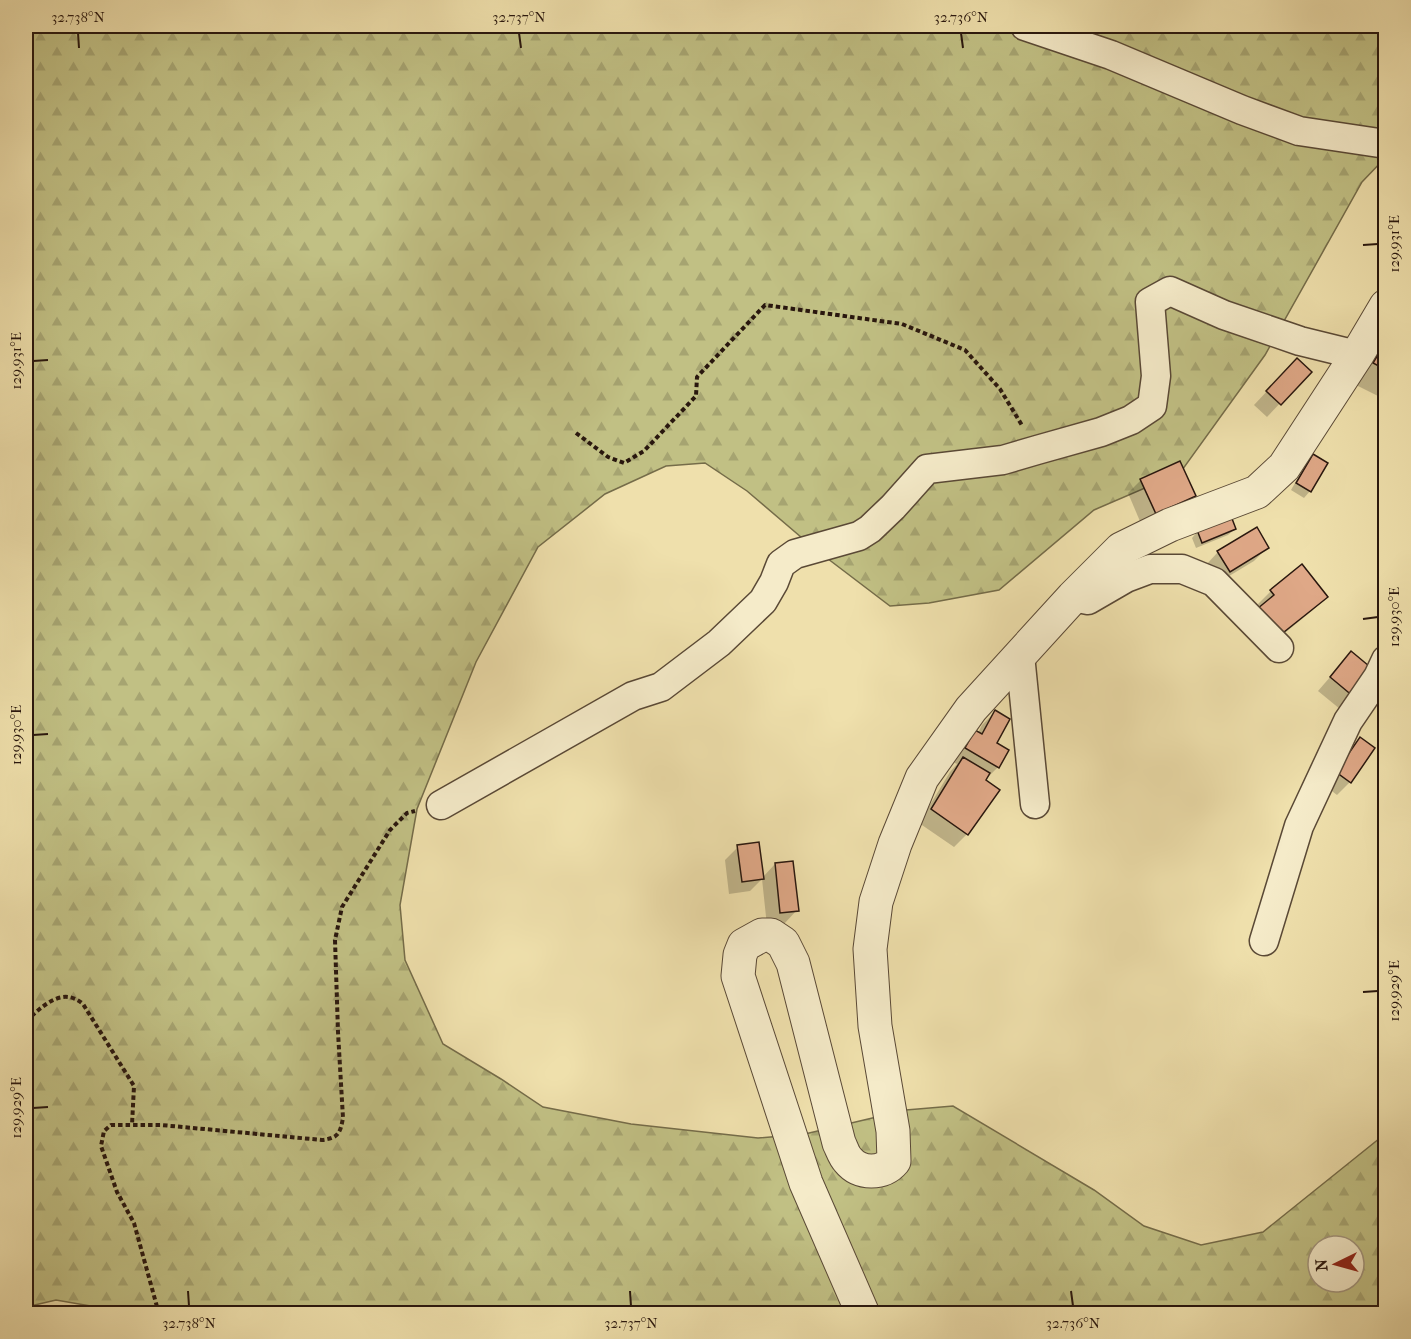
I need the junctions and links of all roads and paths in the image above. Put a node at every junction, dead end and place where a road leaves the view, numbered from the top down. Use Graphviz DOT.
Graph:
graph roads {
  1 [pos="1025,26"];
  2 [pos="1386,144"];
  3 [pos="1386,306"];
  4 [pos="1357,355"];
  5 [pos="576,433"];
  6 [pos="1037,450"];
  7 [pos="1073,597"];
  8 [pos="1279,648"];
  9 [pos="1020,655"];
  10 [pos="1386,660"];
  11 [pos="1035,804"];
  12 [pos="441,805"];
  13 [pos="1264,941"];
  14 [pos="26,1021"];
  15 [pos="132,1125"];
  16 [pos="159,1314"];
  17 [pos="863,1314"];
  1 -- 2 [label="street"];
  3 -- 4 [label="street"];
  4 -- 6 [label="street"];
  4 -- 7 [label="street"];
  5 -- 6 [label="path"];
  6 -- 12 [label="street"];
  7 -- 8 [label="street"];
  7 -- 9 [label="street"];
  9 -- 11 [label="street"];
  9 -- 17 [label="street"];
  10 -- 13 [label="street"];
  12 -- 15 [label="path"];
  14 -- 15 [label="path"];
  15 -- 16 [label="path"];
}
